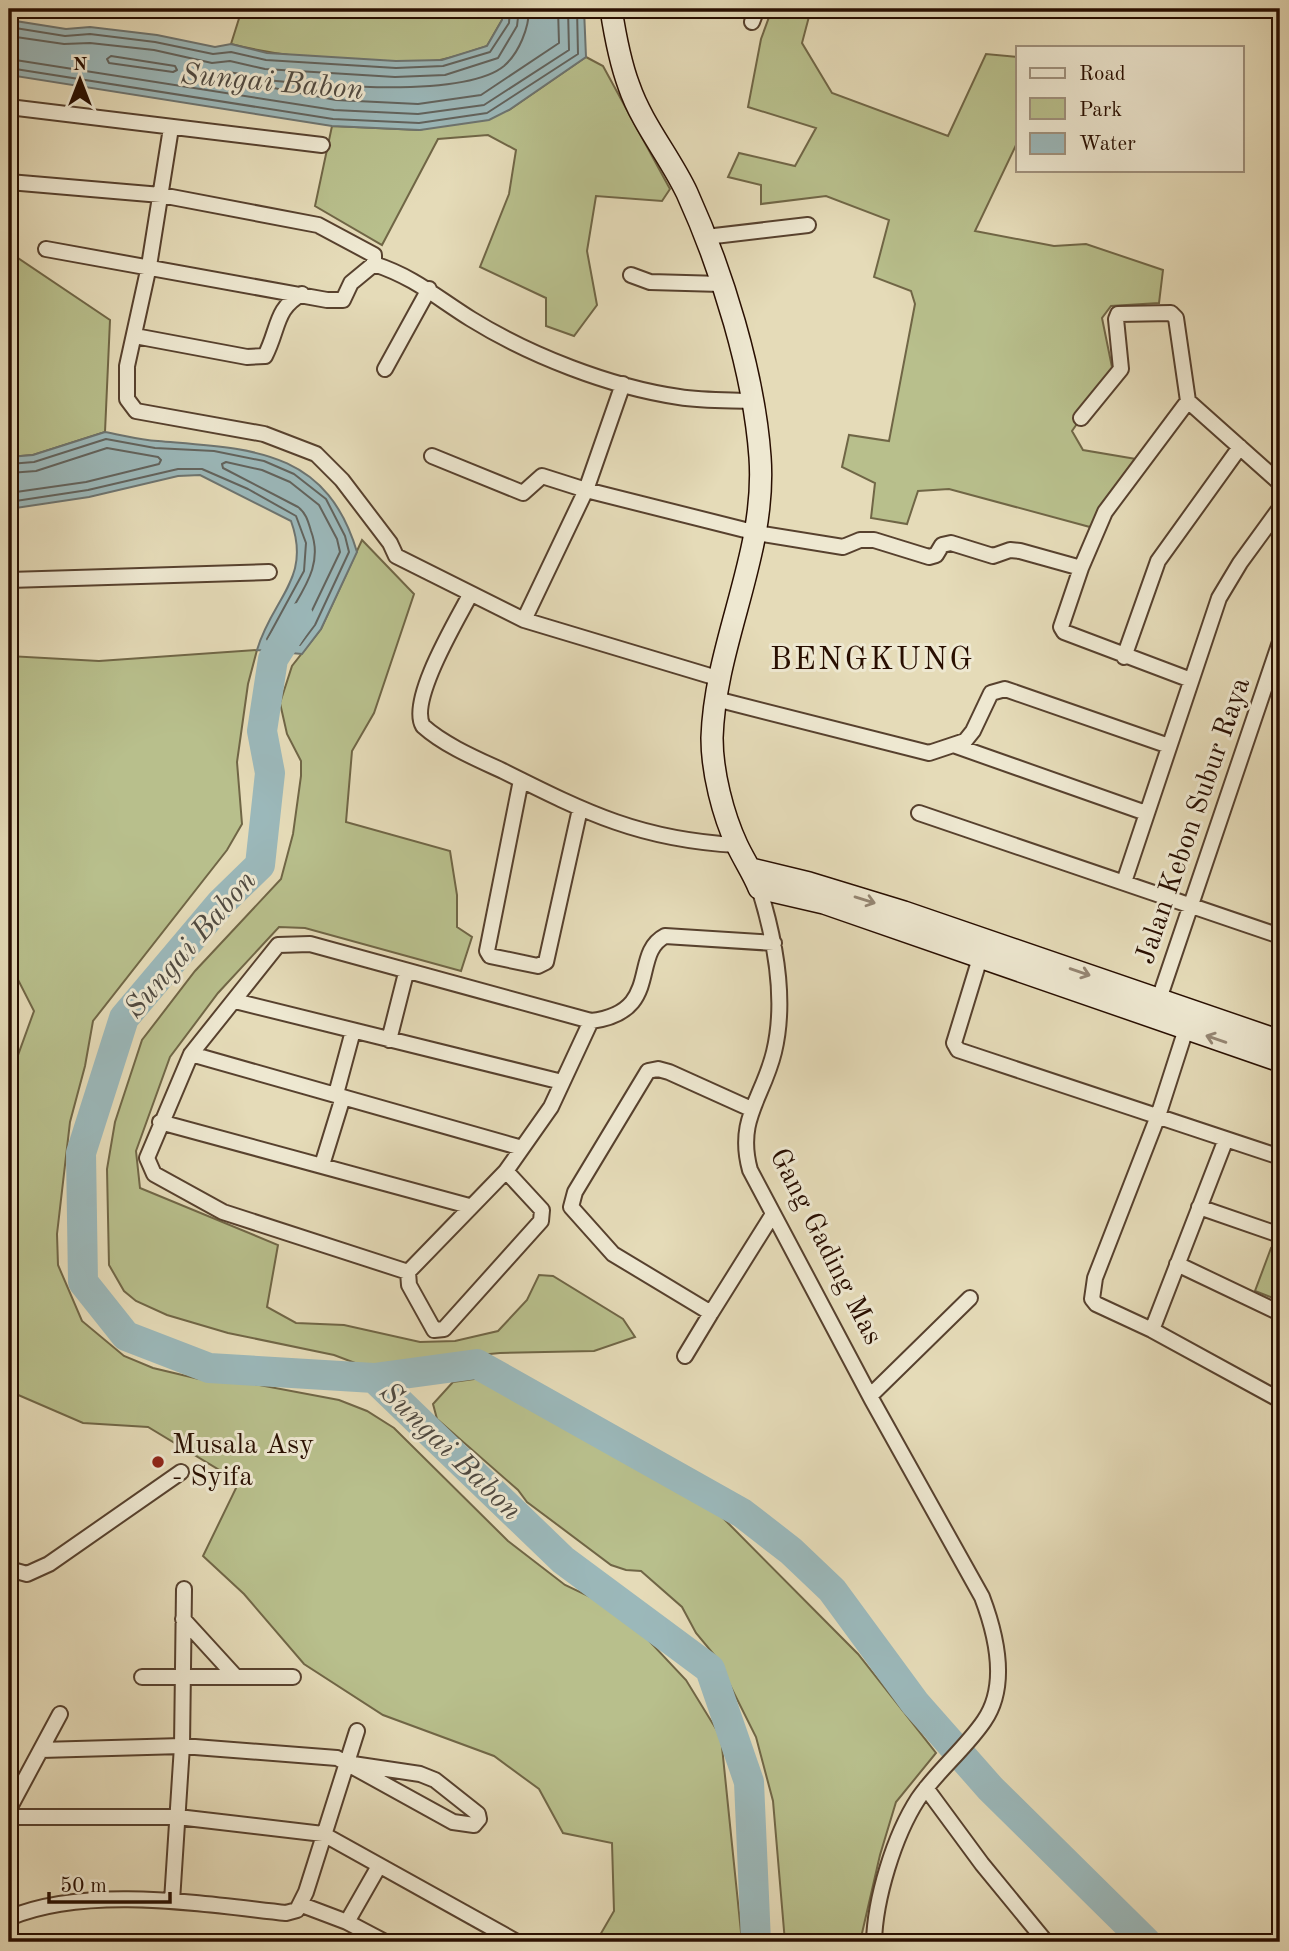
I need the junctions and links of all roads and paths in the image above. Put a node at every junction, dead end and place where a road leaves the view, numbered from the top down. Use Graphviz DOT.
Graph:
graph roads {
  1 [pos="611,9"];
  2 [pos="9,107"];
  3 [pos="171,128"];
  4 [pos="322,145"];
  5 [pos="9,182"];
  6 [pos="161,195"];
  7 [pos="808,225"];
  8 [pos="706,237"];
  9 [pos="46,249"];
  10 [pos="374,264"];
  11 [pos="149,266"];
  12 [pos="631,275"];
  13 [pos="720,284"];
  14 [pos="429,289"];
  15 [pos="302,294"];
  16 [pos="135,336"];
  17 [pos="385,369"];
  18 [pos="624,384"];
  19 [pos="753,401"];
  20 [pos="1188,401"];
  21 [pos="1082,418"];
  22 [pos="1240,447"];
  23 [pos="432,456"];
  24 [pos="1280,484"];
  25 [pos="586,490"];
  26 [pos="1280,508"];
  27 [pos="757,533"];
  28 [pos="1081,568"];
  29 [pos="269,572"];
  30 [pos="9,580"];
  31 [pos="470,595"];
  32 [pos="524,621"];
  33 [pos="1280,642"];
  34 [pos="1124,657"];
  35 [pos="717,678"];
  36 [pos="1191,680"];
  37 [pos="716,699"];
  38 [pos="956,746"];
  39 [pos="1169,746"];
  40 [pos="521,780"];
  41 [pos="580,809"];
  42 [pos="919,813"];
  43 [pos="1146,813"];
  44 [pos="737,845"];
  45 [pos="755,879"];
  46 [pos="1124,882"];
  47 [pos="1190,904"];
  48 [pos="1280,936"];
  49 [pos="774,943"];
  50 [pos="980,958"];
  51 [pos="406,973"];
  52 [pos="235,1001"];
  53 [pos="1156,1007"];
  54 [pos="591,1021"];
  55 [pos="1186,1029"];
  56 [pos="353,1031"];
  57 [pos="389,1040"];
  58 [pos="1280,1041"];
  59 [pos="191,1054"];
  60 [pos="1280,1060"];
  61 [pos="562,1082"];
  62 [pos="339,1096"];
  63 [pos="751,1109"];
  64 [pos="1158,1116"];
  65 [pos="160,1122"];
  66 [pos="1226,1139"];
  67 [pos="522,1147"];
  68 [pos="1280,1157"];
  69 [pos="323,1165"];
  70 [pos="506,1171"];
  71 [pos="469,1206"];
  72 [pos="1199,1207"];
  73 [pos="773,1214"];
  74 [pos="1280,1234"];
  75 [pos="1177,1264"];
  76 [pos="408,1272"];
  77 [pos="970,1298"];
  78 [pos="711,1313"];
  79 [pos="1280,1313"];
  80 [pos="1152,1330"];
  81 [pos="685,1356"];
  82 [pos="870,1396"];
  83 [pos="1280,1399"];
  84 [pos="181,1472"];
  85 [pos="9,1569"];
  86 [pos="184,1589"];
  87 [pos="183,1619"];
  88 [pos="142,1677"];
  89 [pos="182,1677"];
  90 [pos="236,1677"];
  91 [pos="293,1677"];
  92 [pos="60,1714"];
  93 [pos="357,1731"];
  94 [pos="182,1746"];
  95 [pos="41,1750"];
  96 [pos="346,1763"];
  97 [pos="926,1788"];
  98 [pos="9,1809"];
  99 [pos="9,1817"];
  100 [pos="178,1817"];
  101 [pos="323,1834"];
  102 [pos="379,1866"];
  103 [pos="172,1900"];
  104 [pos="302,1905"];
  105 [pos="9,1918"];
  106 [pos="347,1922"];
  107 [pos="385,1942"];
  108 [pos="517,1942"];
  109 [pos="874,1942"];
  110 [pos="1046,1942"];
  1 -- 8 [label="street, Gang Gading Mas"];
  2 -- 3 [label="street"];
  3 -- 4 [label="street"];
  3 -- 6 [label="street"];
  5 -- 6 [label="street"];
  6 -- 10 [label="street"];
  6 -- 11 [label="street"];
  7 -- 8 [label="street"];
  8 -- 13 [label="street, Gang Gading Mas"];
  9 -- 11 [label="street"];
  10 -- 14 [label="street"];
  10 -- 15 [label="street"];
  11 -- 15 [label="street"];
  11 -- 16 [label="street"];
  12 -- 13 [label="street"];
  13 -- 19 [label="street, Gang Gading Mas"];
  14 -- 17 [label="street"];
  14 -- 18 [label="street"];
  15 -- 16 [label="street"];
  16 -- 31 [label="street"];
  18 -- 19 [label="street"];
  18 -- 25 [label="street"];
  19 -- 27 [label="street, Gang Gading Mas"];
  20 -- 21 [label="street"];
  20 -- 22 [label="street"];
  20 -- 28 [label="street"];
  22 -- 24 [label="street"];
  22 -- 34 [label="street"];
  23 -- 25 [label="street"];
  25 -- 27 [label="street"];
  25 -- 32 [label="street"];
  26 -- 36 [label="street"];
  27 -- 28 [label="street"];
  27 -- 35 [label="street, Gang Gading Mas"];
  28 -- 34 [label="street"];
  29 -- 30 [label="street"];
  31 -- 32 [label="street"];
  31 -- 40 [label="street"];
  32 -- 35 [label="street"];
  33 -- 47 [label="street, Jalan Kebon Subur Raya"];
  34 -- 36 [label="street"];
  35 -- 37 [label="street, Gang Gading Mas"];
  36 -- 39 [label="street"];
  37 -- 38 [label="street"];
  37 -- 44 [label="street, Gang Gading Mas"];
  38 -- 39 [label="street"];
  38 -- 43 [label="street"];
  39 -- 43 [label="street"];
  40 -- 41 [label="street"];
  40 -- 41 [label="street"];
  41 -- 44 [label="street"];
  42 -- 46 [label="street"];
  43 -- 46 [label="street"];
  44 -- 45 [label="street, Gang Gading Mas"];
  45 -- 49 [label="street, Gang Gading Mas"];
  45 -- 50 [label="street"];
  45 -- 53 [label="street, one-way"];
  46 -- 47 [label="street"];
  47 -- 48 [label="street"];
  47 -- 53 [label="street, Jalan Kebon Subur Raya"];
  49 -- 54 [label="street"];
  49 -- 63 [label="street, Gang Gading Mas"];
  50 -- 53 [label="street"];
  50 -- 64 [label="street"];
  51 -- 52 [label="street"];
  51 -- 54 [label="street"];
  51 -- 57 [label="street"];
  52 -- 56 [label="street"];
  52 -- 59 [label="street"];
  53 -- 55 [label="street"];
  53 -- 58 [label="street"];
  54 -- 61 [label="street"];
  60 -- 55 [label="street, one-way"];
  55 -- 64 [label="street"];
  56 -- 57 [label="street"];
  56 -- 62 [label="street"];
  57 -- 61 [label="street"];
  59 -- 62 [label="street"];
  59 -- 65 [label="street"];
  61 -- 67 [label="street"];
  62 -- 67 [label="street"];
  62 -- 69 [label="street"];
  63 -- 73 [label="street, Gang Gading Mas"];
  63 -- 78 [label="street"];
  64 -- 66 [label="street"];
  64 -- 80 [label="street"];
  65 -- 69 [label="street"];
  65 -- 76 [label="street"];
  66 -- 68 [label="street"];
  66 -- 72 [label="street"];
  67 -- 70 [label="street"];
  69 -- 71 [label="street"];
  70 -- 71 [label="street"];
  70 -- 76 [label="street"];
  71 -- 76 [label="street"];
  72 -- 74 [label="street"];
  72 -- 75 [label="street"];
  73 -- 78 [label="street"];
  73 -- 82 [label="street, Gang Gading Mas"];
  75 -- 79 [label="street"];
  75 -- 80 [label="street"];
  77 -- 82 [label="street"];
  78 -- 81 [label="street"];
  80 -- 83 [label="street"];
  82 -- 97 [label="street, Gang Gading Mas"];
  84 -- 85 [label="street"];
  86 -- 87 [label="street"];
  87 -- 89 [label="street"];
  87 -- 90 [label="street"];
  88 -- 89 [label="street"];
  89 -- 90 [label="street"];
  89 -- 94 [label="street"];
  90 -- 91 [label="street"];
  92 -- 95 [label="street"];
  93 -- 96 [label="street"];
  94 -- 95 [label="street"];
  94 -- 96 [label="street"];
  94 -- 100 [label="street"];
  95 -- 98 [label="street"];
  96 -- 96 [label="street"];
  96 -- 101 [label="street"];
  97 -- 109 [label="street, Gang Gading Mas"];
  97 -- 110 [label="street"];
  99 -- 100 [label="street"];
  100 -- 101 [label="street"];
  100 -- 103 [label="street"];
  101 -- 102 [label="street"];
  101 -- 104 [label="street"];
  102 -- 106 [label="street"];
  102 -- 108 [label="street"];
  103 -- 104 [label="street"];
  103 -- 105 [label="street"];
  104 -- 106 [label="street"];
  106 -- 107 [label="street"];
}
